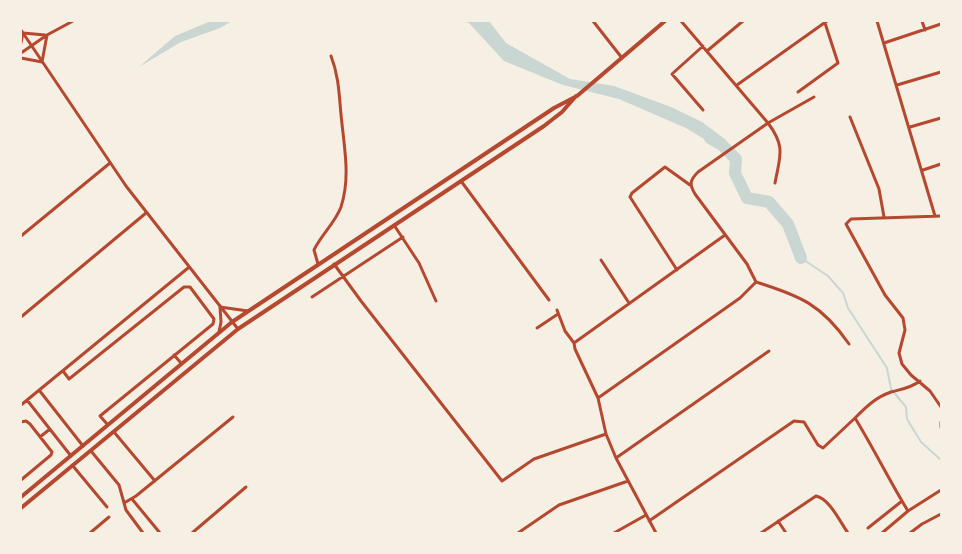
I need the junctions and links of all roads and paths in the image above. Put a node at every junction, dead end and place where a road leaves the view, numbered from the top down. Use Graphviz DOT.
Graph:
graph roads {
  1 [pos="73,21"];
  2 [pos="593,21"];
  3 [pos="665,21"];
  4 [pos="681,21"];
  5 [pos="743,21"];
  6 [pos="877,21"];
  7 [pos="922,21"];
  8 [pos="826,22"];
  9 [pos="941,24"];
  10 [pos="925,30"];
  11 [pos="22,31"];
  12 [pos="47,35"];
  13 [pos="21,43"];
  14 [pos="884,43"];
  15 [pos="31,45"];
  16 [pos="703,46"];
  17 [pos="707,51"];
  18 [pos="21,53"];
  19 [pos="331,56"];
  20 [pos="21,58"];
  21 [pos="622,58"];
  22 [pos="42,62"];
  23 [pos="941,72"];
  24 [pos="737,85"];
  25 [pos="897,85"];
  26 [pos="798,92"];
  27 [pos="579,94"];
  28 [pos="814,97"];
  29 [pos="703,110"];
  30 [pos="850,117"];
  31 [pos="941,118"];
  32 [pos="768,123"];
  33 [pos="910,127"];
  34 [pos="110,163"];
  35 [pos="941,164"];
  36 [pos="923,170"];
  37 [pos="461,181"];
  38 [pos="775,183"];
  39 [pos="690,185"];
  40 [pos="146,213"];
  41 [pos="935,216"];
  42 [pos="941,216"];
  43 [pos="884,217"];
  44 [pos="394,225"];
  45 [pos="725,235"];
  46 [pos="21,236"];
  47 [pos="402,237"];
  48 [pos="601,260"];
  49 [pos="318,264"];
  50 [pos="334,264"];
  51 [pos="188,268"];
  52 [pos="677,270"];
  53 [pos="342,276"];
  54 [pos="756,282"];
  55 [pos="312,297"];
  56 [pos="549,300"];
  57 [pos="436,301"];
  58 [pos="629,303"];
  59 [pos="220,307"];
  60 [pos="137,310"];
  61 [pos="248,311"];
  62 [pos="21,317"];
  63 [pos="144,318"];
  64 [pos="232,322"];
  65 [pos="537,328"];
  66 [pos="238,329"];
  67 [pos="219,332"];
  68 [pos="574,343"];
  69 [pos="849,344"];
  70 [pos="769,351"];
  71 [pos="174,355"];
  72 [pos="198,360"];
  73 [pos="180,363"];
  74 [pos="63,371"];
  75 [pos="920,381"];
  76 [pos="39,390"];
  77 [pos="598,398"];
  78 [pos="23,402"];
  79 [pos="941,407"];
  80 [pos="233,417"];
  81 [pos="855,418"];
  82 [pos="21,422"];
  83 [pos="941,422"];
  84 [pos="108,425"];
  85 [pos="941,427"];
  86 [pos="50,429"];
  87 [pos="114,432"];
  88 [pos="606,434"];
  89 [pos="40,437"];
  90 [pos="83,446"];
  91 [pos="91,451"];
  92 [pos="71,456"];
  93 [pos="616,458"];
  94 [pos="73,466"];
  95 [pos="21,480"];
  96 [pos="155,481"];
  97 [pos="628,481"];
  98 [pos="246,488"];
  99 [pos="941,490"];
  100 [pos="21,497"];
  101 [pos="132,499"];
  102 [pos="902,501"];
  103 [pos="124,503"];
  104 [pos="107,507"];
  105 [pos="21,508"];
  106 [pos="908,511"];
  107 [pos="941,514"];
  108 [pos="646,515"];
  109 [pos="109,517"];
  110 [pos="649,521"];
  111 [pos="778,522"];
  112 [pos="868,528"];
  113 [pos="90,533"];
  114 [pos="143,533"];
  115 [pos="160,533"];
  116 [pos="192,533"];
  117 [pos="518,533"];
  118 [pos="614,533"];
  119 [pos="656,533"];
  120 [pos="761,533"];
  121 [pos="786,533"];
  122 [pos="848,533"];
  123 [pos="882,533"];
  124 [pos="910,533"];
  1 -- 12 [label="street"];
  2 -- 21 [label="street"];
  3 -- 21 [label="main road"];
  4 -- 16 [label="street"];
  5 -- 17 [label="street"];
  6 -- 14 [label="street"];
  7 -- 10 [label="street"];
  8 -- 24 [label="street"];
  8 -- 26 [label="street"];
  9 -- 10 [label="street"];
  10 -- 14 [label="street"];
  11 -- 12 [label="street"];
  11 -- 13 [label="street"];
  11 -- 15 [label="street"];
  12 -- 15 [label="street"];
  12 -- 22 [label="street"];
  14 -- 25 [label="street"];
  15 -- 18 [label="street"];
  15 -- 22 [label="street"];
  16 -- 17 [label="street"];
  16 -- 29 [label="street"];
  17 -- 24 [label="street"];
  19 -- 49 [label="street"];
  20 -- 22 [label="street"];
  21 -- 27 [label="main road"];
  22 -- 34 [label="street"];
  23 -- 25 [label="street"];
  24 -- 32 [label="street"];
  25 -- 33 [label="street"];
  27 -- 37 [label="main road"];
  27 -- 49 [label="main road"];
  28 -- 32 [label="street"];
  30 -- 43 [label="street"];
  31 -- 33 [label="street"];
  32 -- 38 [label="street"];
  32 -- 39 [label="street"];
  33 -- 36 [label="street"];
  34 -- 40 [label="street"];
  34 -- 46 [label="street"];
  35 -- 36 [label="street"];
  36 -- 41 [label="street"];
  37 -- 44 [label="main road"];
  37 -- 56 [label="street"];
  39 -- 45 [label="street"];
  39 -- 52 [label="street"];
  40 -- 51 [label="street"];
  40 -- 62 [label="street"];
  41 -- 42 [label="street"];
  41 -- 43 [label="street"];
  43 -- 75 [label="street"];
  44 -- 47 [label="street"];
  44 -- 50 [label="main road"];
  45 -- 52 [label="street"];
  45 -- 54 [label="street"];
  47 -- 53 [label="street"];
  47 -- 57 [label="street"];
  48 -- 58 [label="street"];
  49 -- 61 [label="main road"];
  50 -- 53 [label="street"];
  50 -- 66 [label="main road"];
  51 -- 59 [label="street"];
  51 -- 60 [label="street"];
  52 -- 58 [label="street"];
  53 -- 55 [label="street"];
  53 -- 88 [label="street"];
  54 -- 69 [label="street"];
  54 -- 77 [label="street"];
  58 -- 68 [label="street"];
  59 -- 61 [label="street"];
  59 -- 64 [label="street"];
  59 -- 67 [label="street"];
  60 -- 63 [label="street"];
  60 -- 74 [label="street"];
  61 -- 64 [label="main road"];
  63 -- 71 [label="street"];
  63 -- 74 [label="street"];
  64 -- 66 [label="street"];
  64 -- 67 [label="main road"];
  65 -- 68 [label="street"];
  66 -- 72 [label="main road"];
  67 -- 73 [label="main road"];
  68 -- 77 [label="street"];
  70 -- 93 [label="street"];
  71 -- 73 [label="street"];
  71 -- 84 [label="street"];
  72 -- 73 [label="main road"];
  72 -- 87 [label="main road"];
  73 -- 84 [label="main road"];
  74 -- 76 [label="street"];
  75 -- 79 [label="street"];
  75 -- 81 [label="street"];
  76 -- 78 [label="street"];
  76 -- 90 [label="street"];
  77 -- 88 [label="street"];
  78 -- 86 [label="street"];
  80 -- 96 [label="street"];
  81 -- 102 [label="street"];
  81 -- 110 [label="street"];
  82 -- 89 [label="street"];
  83 -- 85 [label="street"];
  84 -- 90 [label="main road"];
  86 -- 89 [label="street"];
  86 -- 92 [label="street"];
  87 -- 91 [label="main road"];
  87 -- 96 [label="street"];
  88 -- 93 [label="street"];
  89 -- 95 [label="street"];
  90 -- 92 [label="main road"];
  91 -- 94 [label="main road"];
  91 -- 103 [label="street"];
  92 -- 100 [label="main road"];
  93 -- 97 [label="street"];
  94 -- 104 [label="street"];
  94 -- 105 [label="main road"];
  96 -- 101 [label="street"];
  97 -- 108 [label="street"];
  97 -- 117 [label="street"];
  98 -- 116 [label="street"];
  99 -- 106 [label="street"];
  101 -- 103 [label="street"];
  101 -- 115 [label="street"];
  102 -- 106 [label="street"];
  102 -- 112 [label="street"];
  103 -- 114 [label="street"];
  106 -- 123 [label="street"];
  107 -- 124 [label="street"];
  108 -- 110 [label="street"];
  108 -- 118 [label="street"];
  109 -- 113 [label="street"];
  110 -- 119 [label="street"];
  111 -- 120 [label="street"];
  111 -- 121 [label="street"];
  111 -- 122 [label="street"];
}
